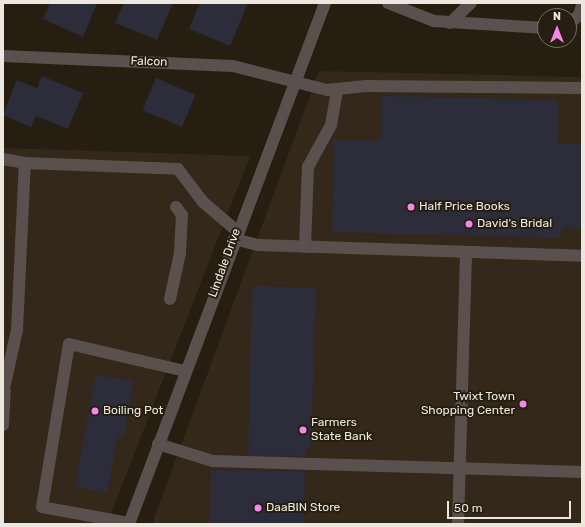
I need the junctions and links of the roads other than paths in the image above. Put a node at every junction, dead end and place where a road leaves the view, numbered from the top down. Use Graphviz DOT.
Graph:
graph roads {
  1 [pos="325,3"];
  2 [pos="388,3"];
  3 [pos="471,3"];
  4 [pos="582,4"];
  5 [pos="577,17"];
  6 [pos="450,23"];
  7 [pos="537,28"];
  8 [pos="3,56"];
  9 [pos="294,82"];
  10 [pos="582,88"];
  11 [pos="337,90"];
  12 [pos="3,159"];
  13 [pos="25,163"];
  14 [pos="176,208"];
  15 [pos="235,235"];
  16 [pos="305,247"];
  17 [pos="466,252"];
  18 [pos="582,256"];
  19 [pos="170,299"];
  20 [pos="185,371"];
  21 [pos="4,392"];
  22 [pos="3,425"];
  23 [pos="158,444"];
  24 [pos="460,468"];
  25 [pos="582,472"];
  26 [pos="129,524"];
  27 [pos="458,524"];
  1 -- 9 [label="street, Lindale Drive"];
  2 -- 6 [label="street"];
  3 -- 6 [label="street"];
  4 -- 5 [label="street"];
  6 -- 7 [label="street"];
  8 -- 9 [label="street, Falcon"];
  9 -- 11 [label="street, Falcon"];
  9 -- 15 [label="street, Lindale Drive"];
  10 -- 11 [label="street, Falcon"];
  11 -- 16 [label="street"];
  12 -- 13 [label="street"];
  13 -- 15 [label="street"];
  13 -- 21 [label="street"];
  14 -- 19 [label="street"];
  15 -- 16 [label="street"];
  15 -- 20 [label="street, Lindale Drive"];
  16 -- 17 [label="street"];
  17 -- 18 [label="street"];
  17 -- 24 [label="street"];
  20 -- 23 [label="street, Lindale Drive"];
  20 -- 26 [label="street"];
  21 -- 22 [label="street"];
  23 -- 24 [label="street"];
  23 -- 26 [label="street, Lindale Drive"];
  24 -- 25 [label="street"];
  24 -- 27 [label="street"];
}
